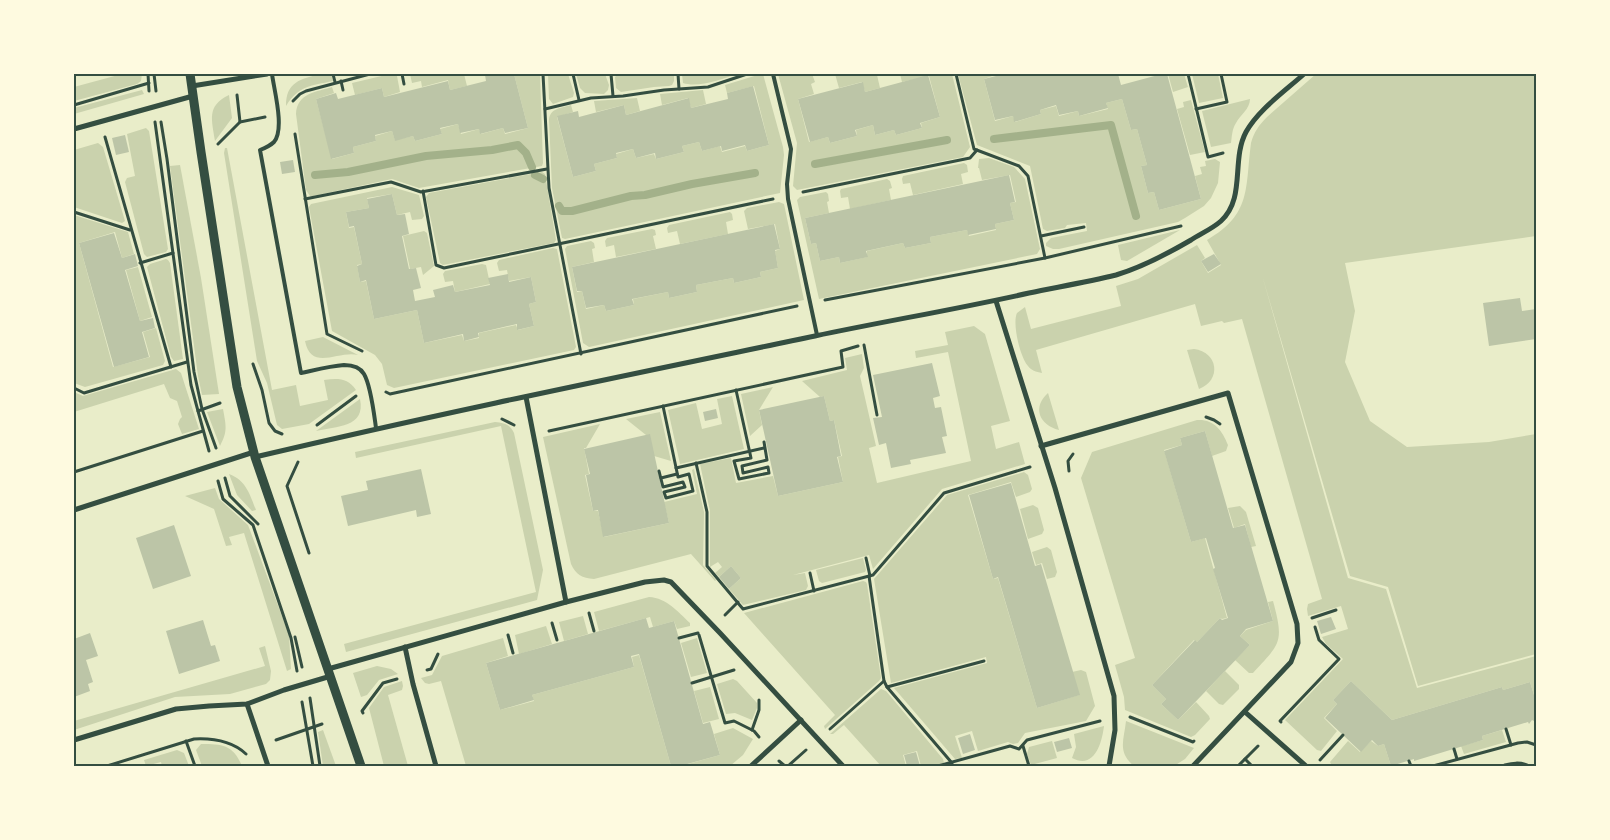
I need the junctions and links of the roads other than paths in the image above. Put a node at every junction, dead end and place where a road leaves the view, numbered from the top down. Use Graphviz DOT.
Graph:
graph roads {
  1 [pos="190,74"];
  2 [pos="267,74"];
  3 [pos="272,74"];
  4 [pos="772,74"];
  5 [pos="1304,74"];
  6 [pos="192,86"];
  7 [pos="193,96"];
  8 [pos="74,128"];
  9 [pos="996,301"];
  10 [pos="817,336"];
  11 [pos="526,398"];
  12 [pos="376,428"];
  13 [pos="1042,446"];
  14 [pos="255,454"];
  15 [pos="74,510"];
  16 [pos="566,602"];
  17 [pos="405,647"];
  18 [pos="330,673"];
  19 [pos="247,704"];
  20 [pos="1245,712"];
  21 [pos="801,720"];
  22 [pos="74,740"];
  23 [pos="268,766"];
  24 [pos="361,766"];
  25 [pos="436,766"];
  26 [pos="751,766"];
  27 [pos="843,766"];
  28 [pos="1109,766"];
  29 [pos="1193,766"];
  30 [pos="1306,766"];
  31 [pos="1505,766"];
  32 [pos="1527,766"];
  1 -- 6 [label="street"];
  2 -- 6 [label="street"];
  3 -- 12 [label="lane"];
  4 -- 10 [label="lane"];
  5 -- 9 [label="street"];
  6 -- 7 [label="street"];
  7 -- 8 [label="street"];
  7 -- 14 [label="street"];
  9 -- 10 [label="street"];
  9 -- 13 [label="street"];
  10 -- 11 [label="street"];
  11 -- 12 [label="street"];
  11 -- 16 [label="street"];
  12 -- 14 [label="street"];
  13 -- 20 [label="street"];
  13 -- 28 [label="street"];
  14 -- 15 [label="street"];
  14 -- 18 [label="street"];
  16 -- 17 [label="street"];
  16 -- 21 [label="street"];
  17 -- 18 [label="street"];
  17 -- 25 [label="street"];
  18 -- 19 [label="street"];
  18 -- 24 [label="street"];
  19 -- 22 [label="street"];
  19 -- 23 [label="street"];
  20 -- 29 [label="street"];
  20 -- 30 [label="street"];
  21 -- 26 [label="street"];
  21 -- 27 [label="street"];
  31 -- 32 [label="street"];
}
